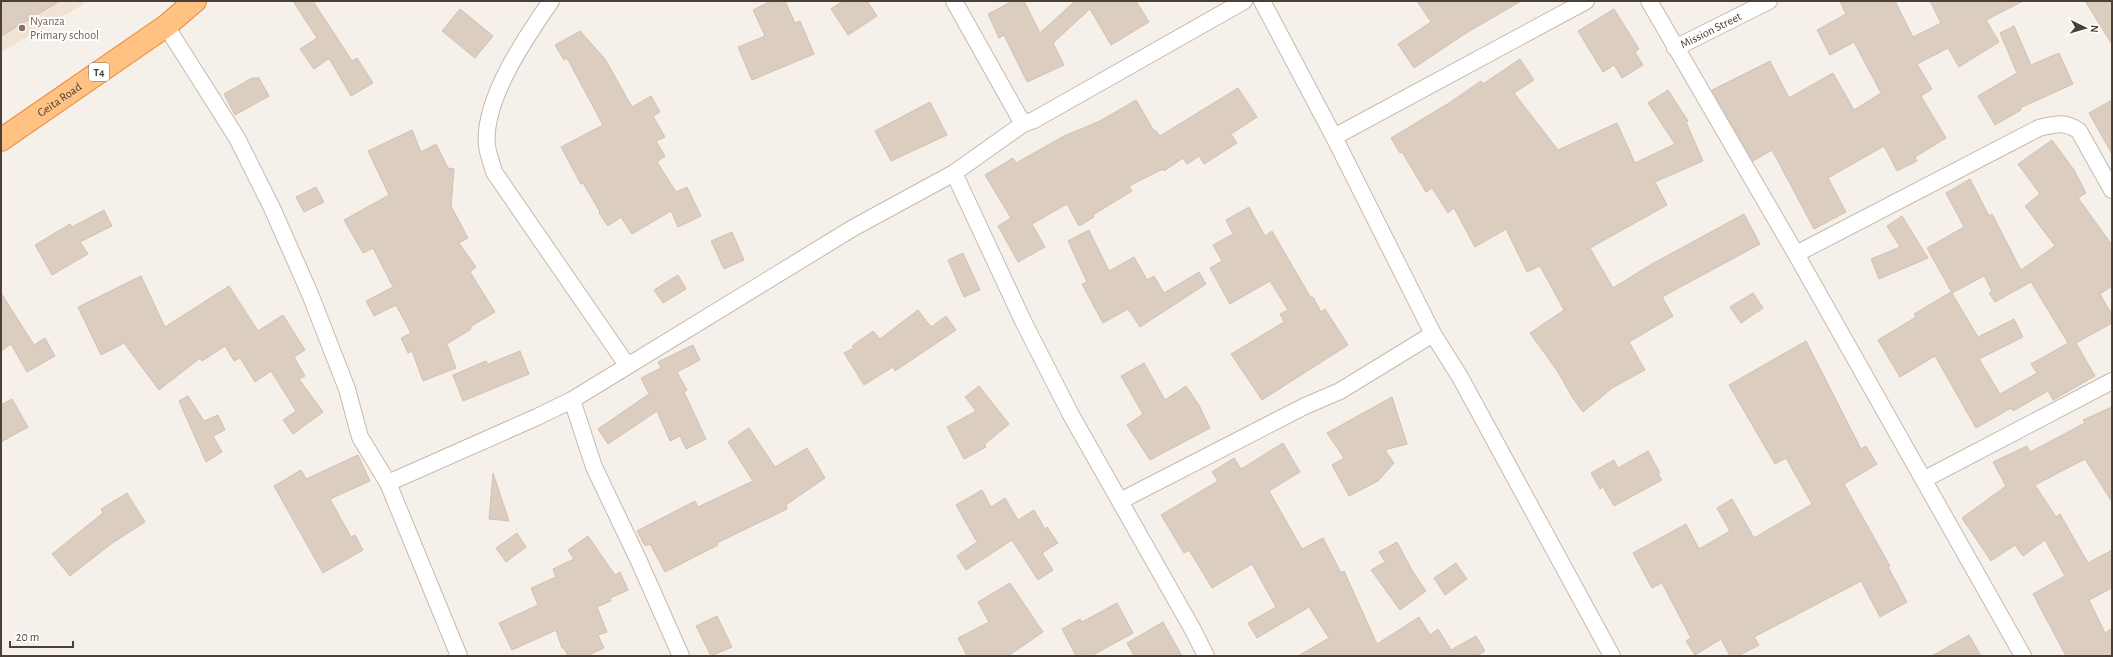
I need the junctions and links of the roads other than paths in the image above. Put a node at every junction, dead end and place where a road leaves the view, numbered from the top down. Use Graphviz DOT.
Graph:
graph roads {
  1 [pos="195,1"];
  2 [pos="551,1"];
  3 [pos="954,1"];
  4 [pos="1244,1"];
  5 [pos="1262,1"];
  6 [pos="1586,1"];
  7 [pos="1649,1"];
  8 [pos="1769,1"];
  9 [pos="166,26"];
  10 [pos="1675,48"];
  11 [pos="1023,124"];
  12 [pos="1334,137"];
  13 [pos="1,140"];
  14 [pos="954,173"];
  15 [pos="2112,190"];
  16 [pos="1796,254"];
  17 [pos="1433,334"];
  18 [pos="627,365"];
  19 [pos="2112,381"];
  20 [pos="572,400"];
  21 [pos="1925,479"];
  22 [pos="388,483"];
  23 [pos="1120,501"];
  24 [pos="458,656"];
  25 [pos="681,656"];
  26 [pos="1206,656"];
  27 [pos="1612,656"];
  28 [pos="2023,656"];
  1 -- 9 [label="highway, Geita Road / T4"];
  2 -- 18 [label="street"];
  3 -- 11 [label="street"];
  4 -- 11 [label="street"];
  5 -- 12 [label="street"];
  6 -- 12 [label="street"];
  7 -- 10 [label="street"];
  8 -- 10 [label="street, Mission Street"];
  9 -- 13 [label="highway, Geita Road / T4"];
  9 -- 22 [label="street"];
  10 -- 16 [label="street"];
  11 -- 14 [label="street"];
  12 -- 17 [label="street"];
  14 -- 18 [label="street"];
  14 -- 23 [label="street"];
  15 -- 16 [label="street"];
  16 -- 21 [label="street"];
  17 -- 23 [label="street"];
  17 -- 27 [label="street"];
  18 -- 20 [label="street"];
  19 -- 21 [label="street"];
  20 -- 22 [label="street"];
  20 -- 25 [label="street"];
  21 -- 28 [label="street"];
  22 -- 24 [label="street"];
  23 -- 26 [label="street"];
}
